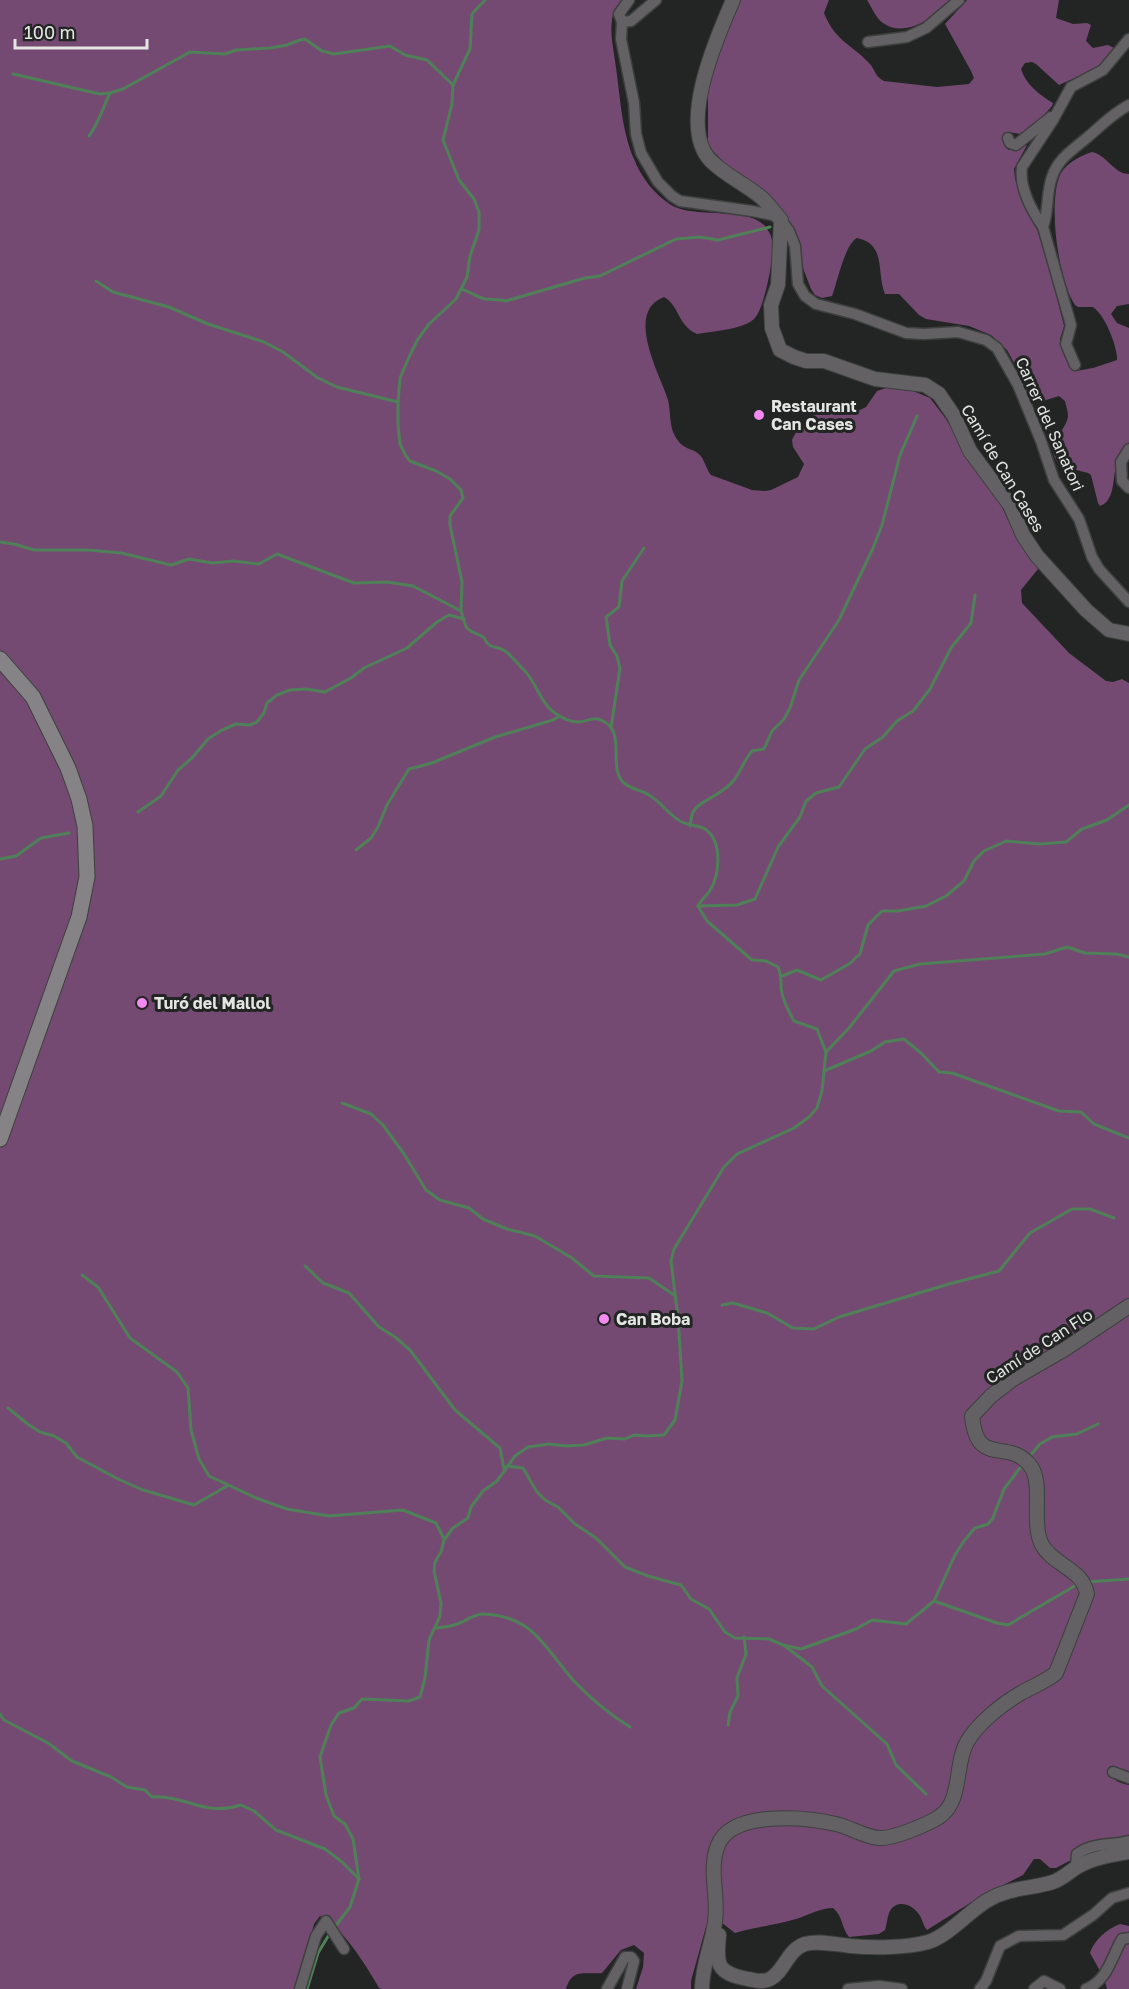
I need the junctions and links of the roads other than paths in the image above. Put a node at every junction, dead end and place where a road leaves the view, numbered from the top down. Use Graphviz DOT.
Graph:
graph roads {
  1 [pos="629,0"];
  2 [pos="656,0"];
  3 [pos="733,0"];
  4 [pos="960,0"];
  5 [pos="622,22"];
  6 [pos="1129,39"];
  7 [pos="868,42"];
  8 [pos="1129,105"];
  9 [pos="1058,111"];
  10 [pos="1008,138"];
  11 [pos="781,220"];
  12 [pos="1043,227"];
  13 [pos="1075,366"];
  14 [pos="1129,449"];
  15 [pos="1129,488"];
  16 [pos="1129,602"];
  17 [pos="1129,634"];
  18 [pos="0,659"];
  19 [pos="0,1138"];
  20 [pos="1129,1306"];
  21 [pos="1113,1772"];
  22 [pos="1129,1778"];
  23 [pos="1129,1841"];
  24 [pos="1129,1852"];
  25 [pos="1076,1868"];
  26 [pos="1129,1893"];
  27 [pos="715,1921"];
  28 [pos="1129,1938"];
  29 [pos="344,1949"];
  30 [pos="300,1989"];
  31 [pos="607,1989"];
  32 [pos="627,1989"];
  33 [pos="702,1989"];
  34 [pos="848,1989"];
  35 [pos="902,1989"];
  36 [pos="980,1989"];
  37 [pos="1034,1989"];
  38 [pos="1060,1989"];
  39 [pos="1086,1989"];
  1 -- 5 [label="street"];
  2 -- 5 [label="street"];
  3 -- 11 [label="street"];
  4 -- 7 [label="street"];
  5 -- 11 [label="street"];
  6 -- 9 [label="street"];
  8 -- 12 [label="street"];
  9 -- 10 [label="street"];
  9 -- 12 [label="street"];
  11 -- 16 [label="street, Carrer del Sanatori"];
  11 -- 17 [label="street, Camí de Can Cases"];
  12 -- 13 [label="street"];
  14 -- 15 [label="street"];
  18 -- 19 [label="main road"];
  20 -- 27 [label="street, Camí de Can Flo"];
  21 -- 22 [label="street"];
  23 -- 25 [label="street"];
  24 -- 25 [label="street"];
  25 -- 27 [label="street"];
  26 -- 36 [label="street"];
  27 -- 33 [label="street"];
  28 -- 39 [label="street"];
  29 -- 30 [label="street"];
  31 -- 32 [label="street"];
  34 -- 35 [label="street"];
  37 -- 38 [label="street"];
}
